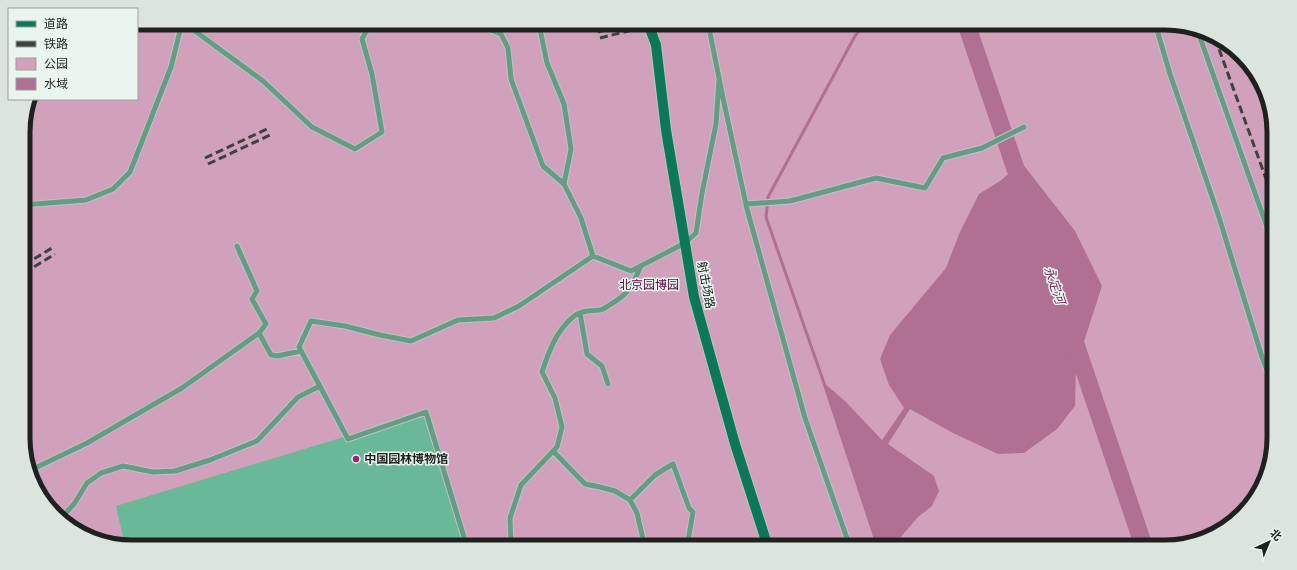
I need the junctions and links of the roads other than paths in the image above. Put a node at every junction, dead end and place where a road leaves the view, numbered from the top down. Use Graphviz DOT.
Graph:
graph roads {
  1 [pos="181,30"];
  2 [pos="193,30"];
  3 [pos="367,30"];
  4 [pos="492,30"];
  5 [pos="540,30"];
  6 [pos="651,30"];
  7 [pos="709,30"];
  8 [pos="1157,30"];
  9 [pos="1200,36"];
  10 [pos="719,80"];
  11 [pos="1024,127"];
  12 [pos="564,184"];
  13 [pos="30,204"];
  14 [pos="746,204"];
  15 [pos="1267,227"];
  16 [pos="685,243"];
  17 [pos="237,246"];
  18 [pos="593,256"];
  19 [pos="641,266"];
  20 [pos="580,313"];
  21 [pos="259,333"];
  22 [pos="301,351"];
  23 [pos="1267,370"];
  24 [pos="608,384"];
  25 [pos="320,386"];
  26 [pos="553,451"];
  27 [pos="35,468"];
  28 [pos="630,500"];
  29 [pos="65,514"];
  30 [pos="465,540"];
  31 [pos="512,540"];
  32 [pos="645,540"];
  33 [pos="688,540"];
  34 [pos="766,540"];
  35 [pos="848,540"];
  1 -- 13 [label="lane"];
  2 -- 3 [label="lane"];
  4 -- 12 [label="lane"];
  5 -- 12 [label="lane"];
  6 -- 16 [label="street, 射击场路"];
  7 -- 10 [label="lane"];
  8 -- 23 [label="lane"];
  9 -- 15 [label="lane"];
  10 -- 14 [label="lane"];
  10 -- 16 [label="lane"];
  11 -- 14 [label="lane"];
  12 -- 18 [label="lane"];
  14 -- 35 [label="lane"];
  16 -- 19 [label="lane"];
  16 -- 34 [label="street, 射击场路"];
  17 -- 21 [label="lane"];
  18 -- 19 [label="lane"];
  18 -- 22 [label="lane"];
  19 -- 20 [label="lane"];
  20 -- 24 [label="lane"];
  20 -- 26 [label="lane"];
  21 -- 22 [label="lane"];
  21 -- 27 [label="lane"];
  22 -- 25 [label="lane"];
  25 -- 29 [label="lane"];
  25 -- 30 [label="lane"];
  26 -- 28 [label="lane"];
  26 -- 31 [label="lane"];
  28 -- 32 [label="lane"];
  28 -- 33 [label="lane"];
}
